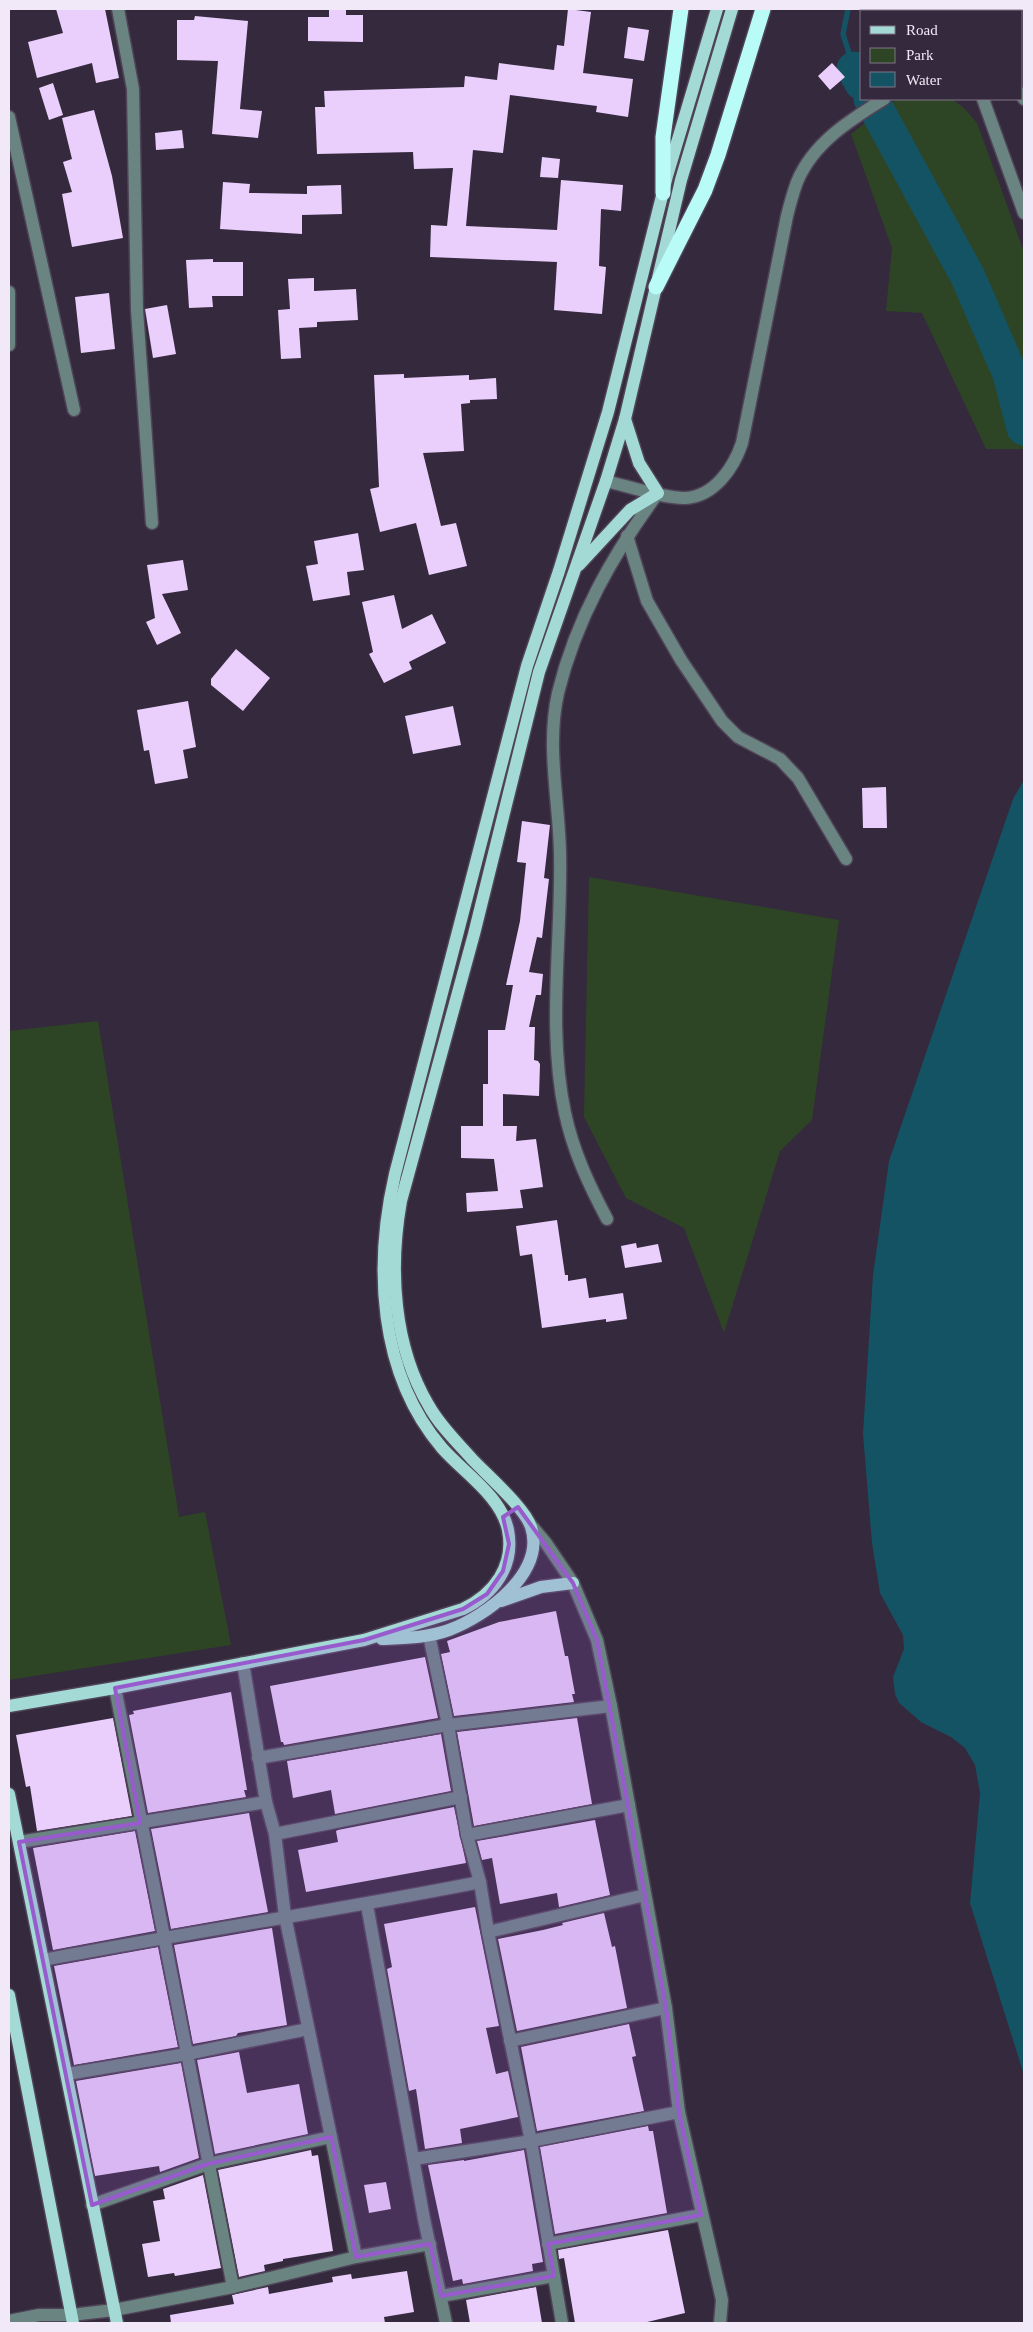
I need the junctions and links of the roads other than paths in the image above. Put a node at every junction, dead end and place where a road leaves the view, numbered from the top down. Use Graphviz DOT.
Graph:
graph roads {
  1 [pos="118,9"];
  2 [pos="681,9"];
  3 [pos="717,9"];
  4 [pos="732,9"];
  5 [pos="763,9"];
  6 [pos="882,100"];
  7 [pos="983,100"];
  8 [pos="9,117"];
  9 [pos="663,193"];
  10 [pos="1024,213"];
  11 [pos="656,286"];
  12 [pos="9,300"];
  13 [pos="9,332"];
  14 [pos="9,345"];
  15 [pos="74,410"];
  16 [pos="625,419"];
  17 [pos="606,481"];
  18 [pos="658,493"];
  19 [pos="152,523"];
  20 [pos="627,536"];
  21 [pos="575,568"];
  22 [pos="846,859"];
  23 [pos="607,1219"];
  24 [pos="518,1507"];
  25 [pos="503,1516"];
  26 [pos="530,1524"];
  27 [pos="573,1583"];
  28 [pos="496,1603"];
  29 [pos="429,1635"];
  30 [pos="364,1640"];
  31 [pos="243,1663"];
  32 [pos="115,1688"];
  33 [pos="9,1706"];
  34 [pos="611,1706"];
  35 [pos="448,1725"];
  36 [pos="258,1758"];
  37 [pos="9,1794"];
  38 [pos="461,1797"];
  39 [pos="266,1802"];
  40 [pos="629,1805"];
  41 [pos="140,1823"];
  42 [pos="275,1834"];
  43 [pos="467,1835"];
  44 [pos="19,1842"];
  45 [pos="480,1882"];
  46 [pos="645,1894"];
  47 [pos="367,1905"];
  48 [pos="285,1916"];
  49 [pos="488,1932"];
  50 [pos="162,1937"];
  51 [pos="43,1960"];
  52 [pos="9,1995"];
  53 [pos="666,2008"];
  54 [pos="308,2029"];
  55 [pos="510,2042"];
  56 [pos="187,2054"];
  57 [pos="67,2074"];
  58 [pos="679,2112"];
  59 [pos="331,2137"];
  60 [pos="531,2141"];
  61 [pos="414,2160"];
  62 [pos="208,2164"];
  63 [pos="92,2205"];
  64 [pos="701,2215"];
  65 [pos="430,2244"];
  66 [pos="548,2244"];
  67 [pos="356,2257"];
  68 [pos="554,2276"];
  69 [pos="233,2287"];
  70 [pos="441,2296"];
  71 [pos="114,2310"];
  72 [pos="72,2319"];
  73 [pos="9,2321"];
  74 [pos="117,2323"];
  75 [pos="446,2323"];
  76 [pos="562,2323"];
  77 [pos="720,2323"];
  1 -- 19 [label="street"];
  2 -- 9 [label="highway"];
  3 -- 9 [label="main road"];
  4 -- 11 [label="main road"];
  5 -- 11 [label="highway"];
  6 -- 18 [label="street"];
  7 -- 10 [label="street"];
  8 -- 15 [label="street"];
  9 -- 25 [label="main road"];
  11 -- 16 [label="main road"];
  12 -- 13 [label="street"];
  13 -- 14 [label="street"];
  16 -- 17 [label="main road"];
  16 -- 18 [label="main road"];
  17 -- 18 [label="street"];
  17 -- 21 [label="main road"];
  18 -- 20 [label="street"];
  18 -- 21 [label="main road"];
  20 -- 22 [label="street"];
  20 -- 23 [label="street"];
  21 -- 24 [label="main road"];
  24 -- 25 [label="main road"];
  24 -- 26 [label="main road"];
  25 -- 30 [label="main road"];
  26 -- 27 [label="street"];
  26 -- 28 [label="main road"];
  27 -- 28 [label="main road"];
  27 -- 34 [label="street"];
  28 -- 29 [label="main road"];
  29 -- 30 [label="main road"];
  29 -- 35 [label="street"];
  30 -- 31 [label="main road"];
  31 -- 32 [label="main road"];
  31 -- 36 [label="street"];
  32 -- 33 [label="main road"];
  32 -- 41 [label="street"];
  34 -- 35 [label="street"];
  34 -- 40 [label="street"];
  35 -- 36 [label="street"];
  35 -- 38 [label="street"];
  36 -- 39 [label="street"];
  37 -- 44 [label="main road"];
  38 -- 42 [label="street"];
  38 -- 43 [label="street"];
  39 -- 41 [label="street"];
  39 -- 42 [label="street"];
  40 -- 43 [label="street"];
  40 -- 46 [label="street"];
  41 -- 44 [label="street"];
  41 -- 50 [label="street"];
  42 -- 48 [label="street"];
  43 -- 45 [label="street"];
  44 -- 51 [label="main road"];
  45 -- 47 [label="street"];
  45 -- 49 [label="street"];
  46 -- 49 [label="street"];
  46 -- 53 [label="street"];
  47 -- 48 [label="street"];
  47 -- 61 [label="street"];
  48 -- 50 [label="street"];
  48 -- 54 [label="street"];
  49 -- 55 [label="street"];
  50 -- 51 [label="street"];
  50 -- 56 [label="street"];
  51 -- 57 [label="main road"];
  52 -- 72 [label="main road"];
  53 -- 55 [label="street"];
  53 -- 58 [label="street"];
  54 -- 56 [label="street"];
  54 -- 59 [label="street"];
  55 -- 60 [label="street"];
  56 -- 57 [label="street"];
  56 -- 62 [label="street"];
  57 -- 63 [label="main road"];
  58 -- 60 [label="street"];
  58 -- 64 [label="street"];
  59 -- 62 [label="street"];
  59 -- 67 [label="street"];
  60 -- 61 [label="street"];
  60 -- 66 [label="street"];
  61 -- 65 [label="street"];
  62 -- 63 [label="street"];
  62 -- 69 [label="street"];
  63 -- 71 [label="main road"];
  64 -- 66 [label="street"];
  64 -- 77 [label="street"];
  65 -- 67 [label="street"];
  65 -- 70 [label="street"];
  66 -- 68 [label="street"];
  67 -- 69 [label="street"];
  68 -- 70 [label="street"];
  68 -- 76 [label="street"];
  69 -- 71 [label="street"];
  70 -- 75 [label="street"];
  71 -- 72 [label="street"];
  71 -- 74 [label="main road"];
  72 -- 73 [label="street"];
}
